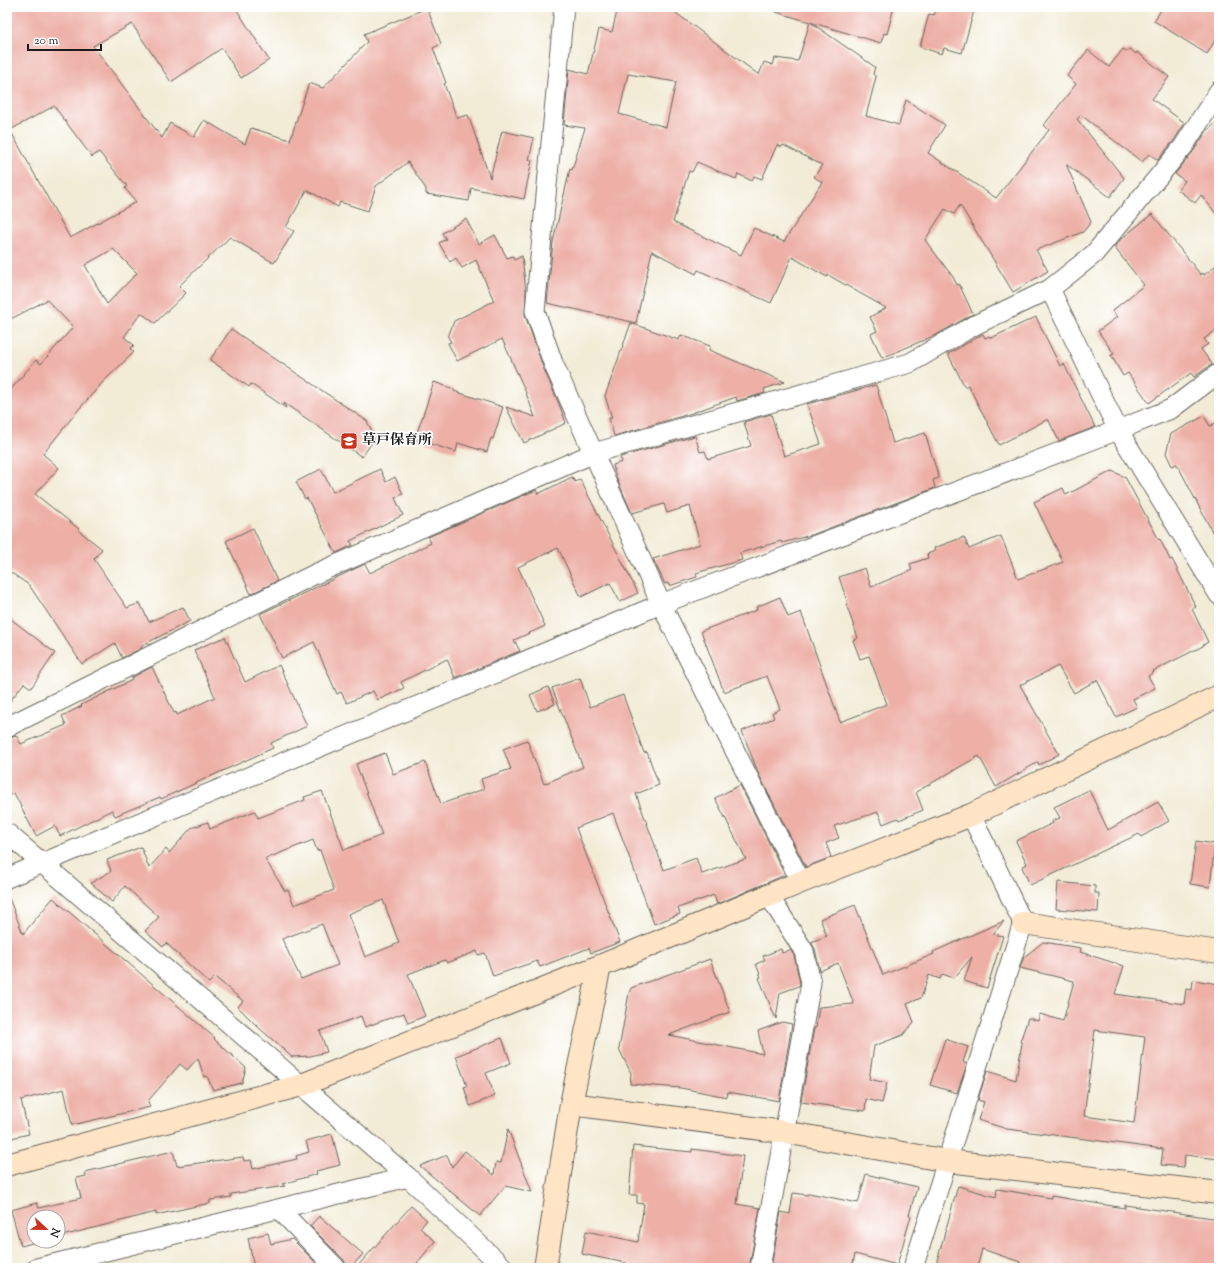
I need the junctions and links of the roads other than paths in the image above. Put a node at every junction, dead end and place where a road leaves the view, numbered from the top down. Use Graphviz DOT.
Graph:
graph roads {
  1 [pos="564,7"];
  2 [pos="1219,91"];
  3 [pos="1050,289"];
  4 [pos="1219,373"];
  5 [pos="1118,430"];
  6 [pos="594,453"];
  7 [pos="1219,595"];
  8 [pos="661,604"];
  9 [pos="1219,696"];
  10 [pos="7,727"];
  11 [pos="971,815"];
  12 [pos="7,833"];
  13 [pos="43,863"];
  14 [pos="7,878"];
  15 [pos="801,882"];
  16 [pos="769,896"];
  17 [pos="1022,923"];
  18 [pos="1219,952"];
  19 [pos="600,966"];
  20 [pos="302,1086"];
  21 [pos="571,1104"];
  22 [pos="784,1132"];
  23 [pos="948,1161"];
  24 [pos="7,1165"];
  25 [pos="408,1177"];
  26 [pos="1219,1193"];
  27 [pos="279,1209"];
  28 [pos="80,1262"];
  29 [pos="38,1268"];
  30 [pos="336,1268"];
  31 [pos="504,1268"];
  32 [pos="544,1268"];
  33 [pos="760,1268"];
  34 [pos="913,1268"];
  1 -- 6 [label="street"];
  2 -- 3 [label="street"];
  3 -- 5 [label="street"];
  3 -- 6 [label="street"];
  4 -- 5 [label="street"];
  5 -- 7 [label="street"];
  5 -- 8 [label="street"];
  6 -- 8 [label="street"];
  6 -- 10 [label="street"];
  8 -- 13 [label="street"];
  8 -- 15 [label="street"];
  9 -- 11 [label="street"];
  11 -- 15 [label="street"];
  11 -- 17 [label="street"];
  12 -- 13 [label="street"];
  13 -- 14 [label="street"];
  13 -- 20 [label="street"];
  15 -- 16 [label="street"];
  16 -- 19 [label="street"];
  16 -- 22 [label="street"];
  17 -- 18 [label="street"];
  17 -- 23 [label="street"];
  19 -- 20 [label="street"];
  19 -- 21 [label="street"];
  20 -- 24 [label="street"];
  20 -- 25 [label="street"];
  21 -- 22 [label="street"];
  21 -- 32 [label="street"];
  22 -- 23 [label="street"];
  22 -- 33 [label="street"];
  23 -- 26 [label="street"];
  23 -- 34 [label="street"];
  25 -- 27 [label="street"];
  25 -- 31 [label="street"];
  27 -- 28 [label="street"];
  27 -- 30 [label="street"];
  28 -- 29 [label="street"];
}
